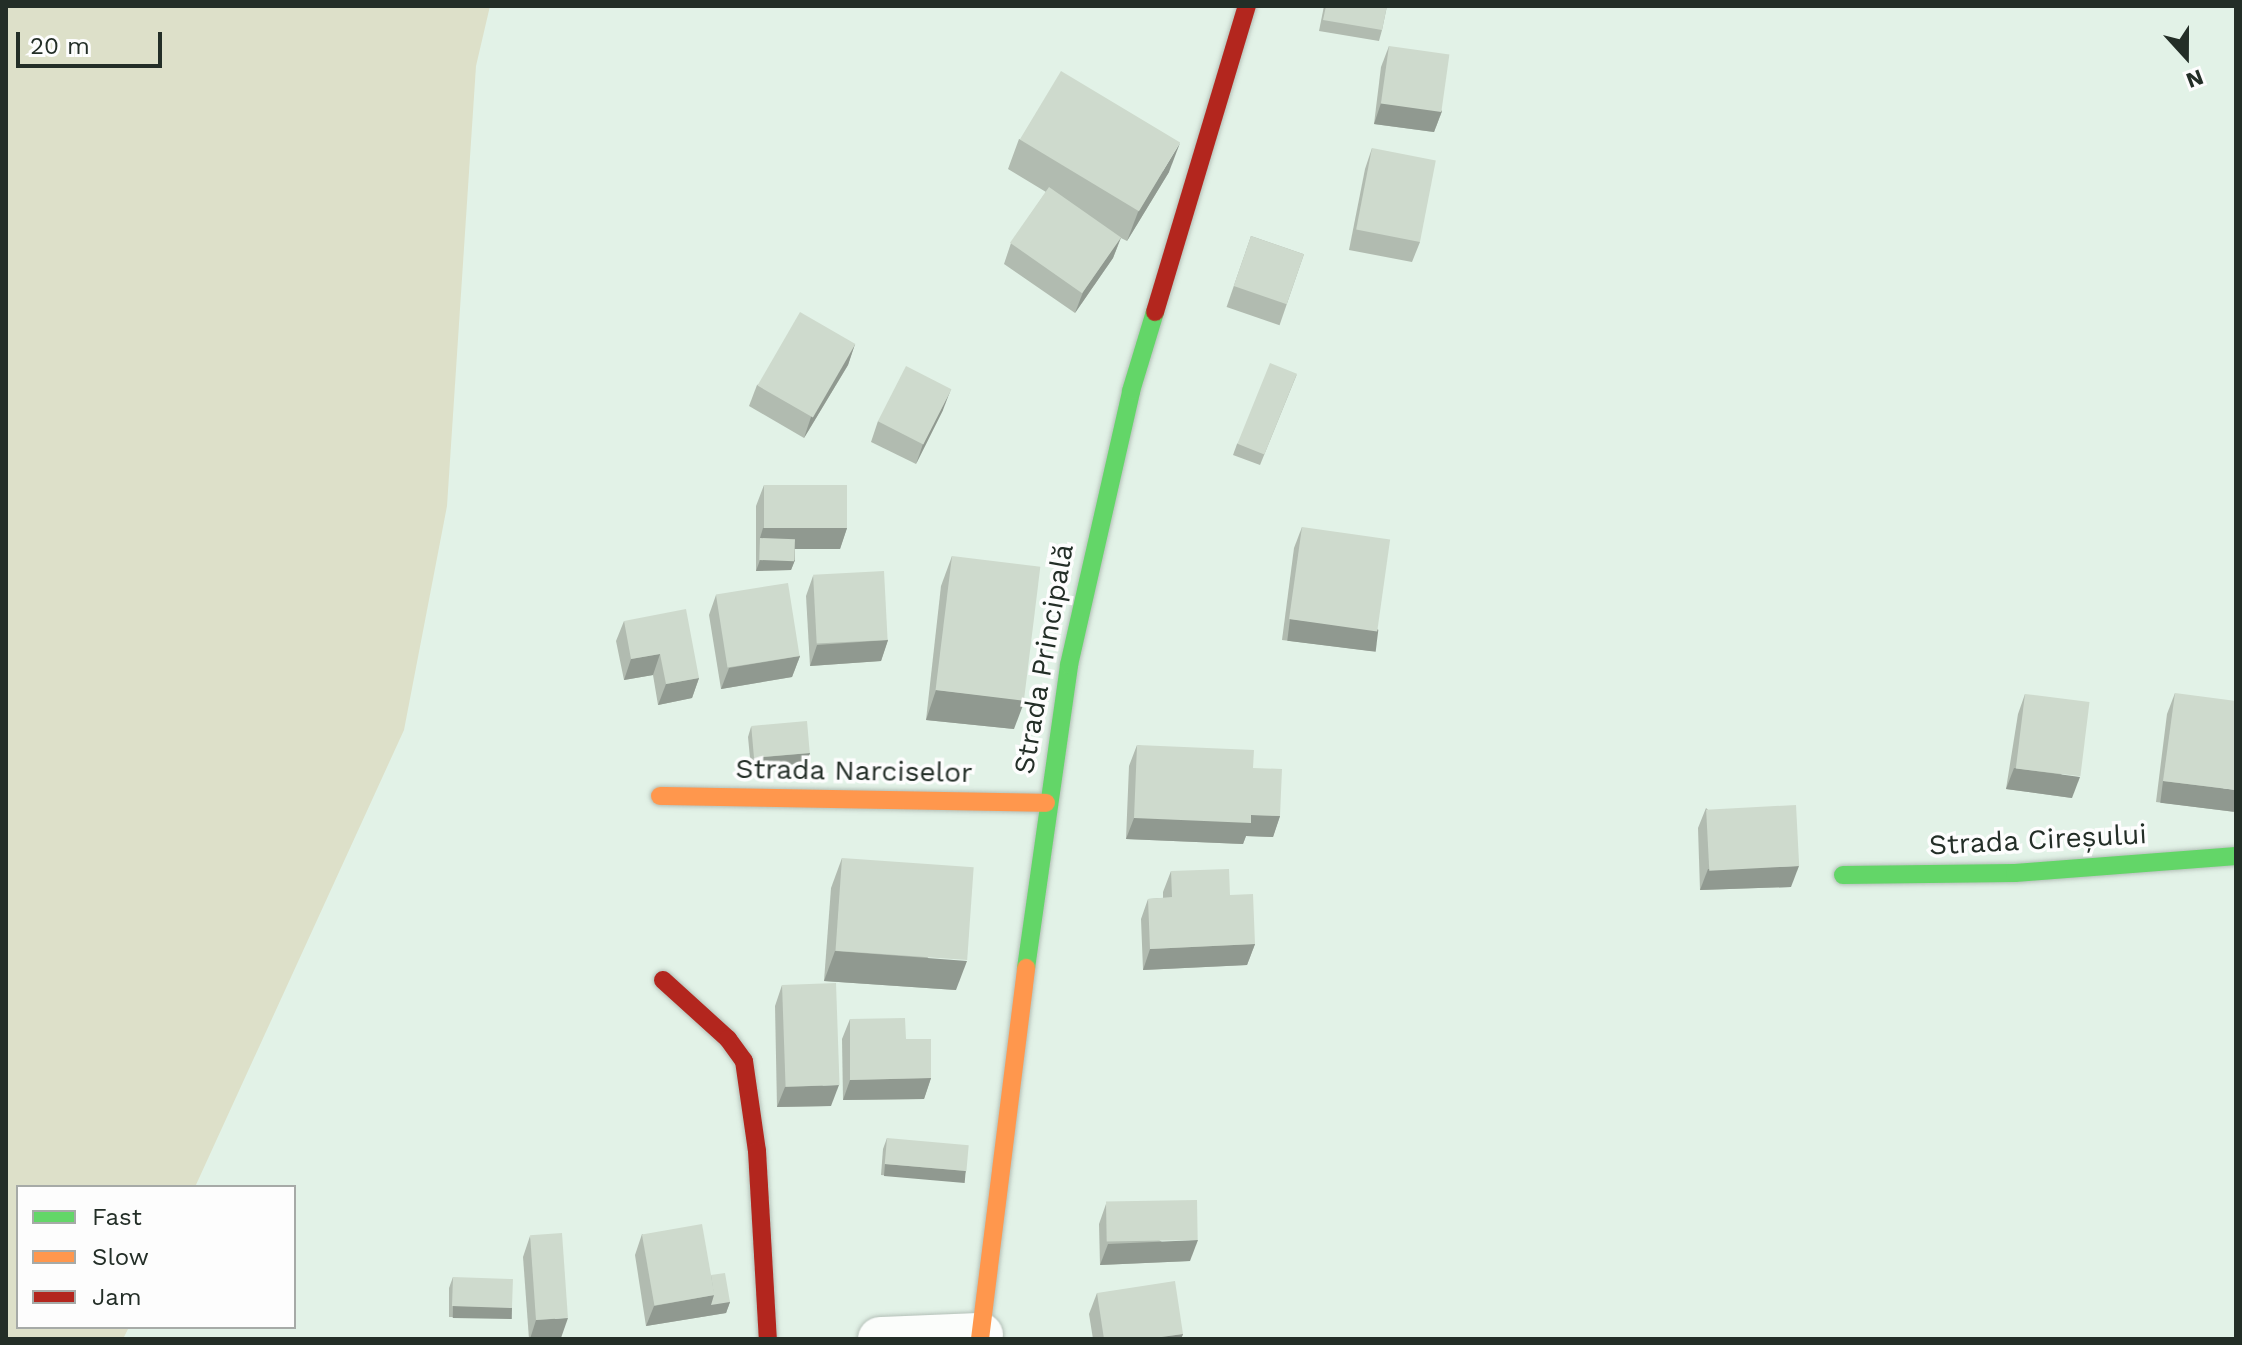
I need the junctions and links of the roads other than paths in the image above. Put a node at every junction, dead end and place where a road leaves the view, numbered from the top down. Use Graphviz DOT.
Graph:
graph roads {
  1 [pos="1247,6"];
  2 [pos="660,796"];
  3 [pos="1046,803"];
  4 [pos="2236,856"];
  5 [pos="1843,875"];
  6 [pos="663,980"];
  7 [pos="981,1337"];
  8 [pos="768,1339"];
  9 [pos="880,1339"];
  1 -- 3 [label="main road, Strada Principală"];
  2 -- 3 [label="main road, Strada Narciselor"];
  3 -- 7 [label="main road, Strada Principală"];
  4 -- 5 [label="main road, Strada Cireșului"];
  6 -- 8 [label="main road"];
  7 -- 9 [label="street"];
}
